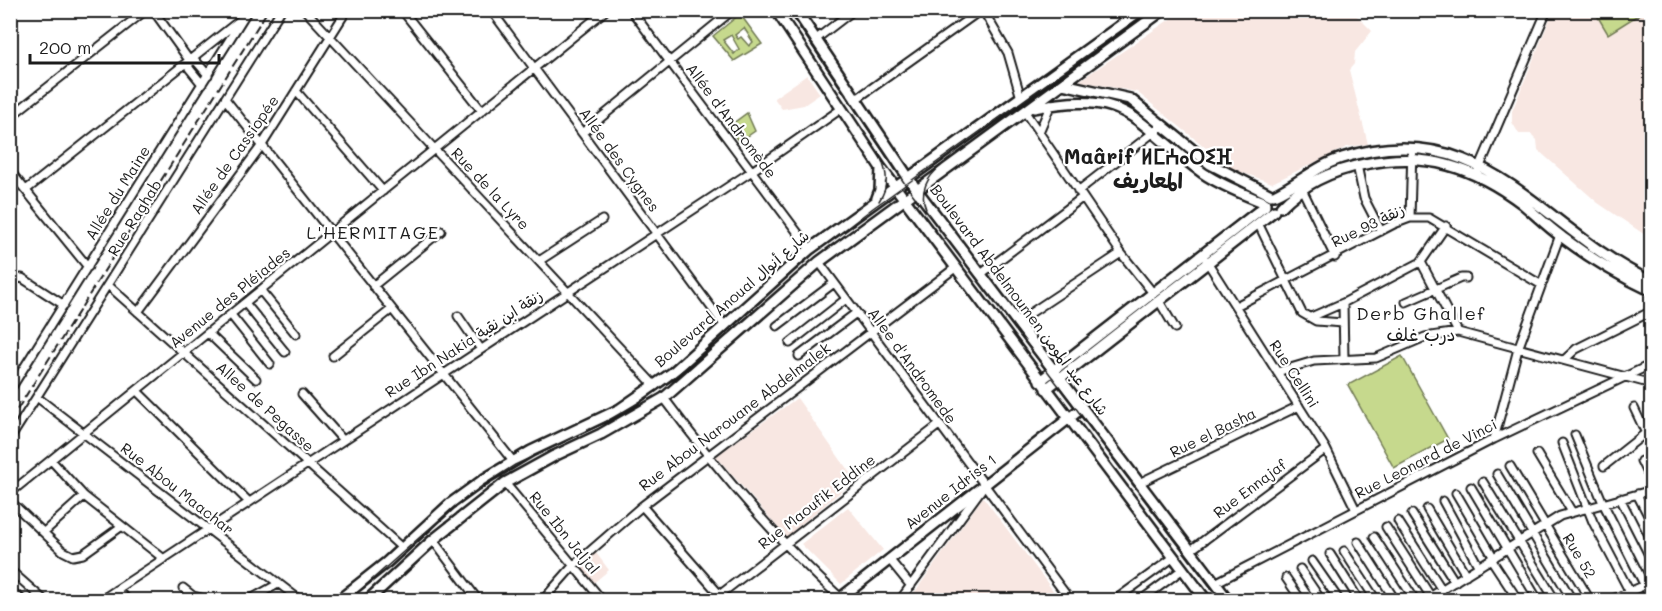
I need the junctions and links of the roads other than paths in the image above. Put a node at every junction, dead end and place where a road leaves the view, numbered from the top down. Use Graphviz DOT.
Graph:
graph roads {
  1 [pos="146,10"];
  2 [pos="153,10"];
  3 [pos="281,10"];
  4 [pos="305,10"];
  5 [pos="347,10"];
  6 [pos="402,10"];
  7 [pos="491,10"];
  8 [pos="606,10"];
  9 [pos="631,10"];
  10 [pos="733,10"];
  11 [pos="776,10"];
  12 [pos="796,10"];
  13 [pos="854,10"];
  14 [pos="982,10"];
  15 [pos="1142,10"];
  16 [pos="1163,10"];
  17 [pos="1547,10"];
  18 [pos="246,13"];
  19 [pos="845,13"];
  20 [pos="330,38"];
  21 [pos="815,40"];
  22 [pos="189,60"];
  23 [pos="670,62"];
  24 [pos="534,69"];
  25 [pos="208,75"];
  26 [pos="202,84"];
  27 [pos="1064,84"];
  28 [pos="296,92"];
  29 [pos="1021,98"];
  30 [pos="226,100"];
  31 [pos="855,100"];
  32 [pos="1051,104"];
  33 [pos="841,109"];
  34 [pos="1027,110"];
  35 [pos="483,111"];
  36 [pos="10,117"];
  37 [pos="1163,125"];
  38 [pos="1039,132"];
  39 [pos="1156,132"];
  40 [pos="582,133"];
  41 [pos="261,145"];
  42 [pos="435,149"];
  43 [pos="1412,153"];
  44 [pos="1357,165"];
  45 [pos="1481,166"];
  46 [pos="881,168"];
  47 [pos="947,168"];
  48 [pos="10,171"];
  49 [pos="752,171"];
  50 [pos="1476,175"];
  51 [pos="907,177"];
  52 [pos="894,187"];
  53 [pos="916,189"];
  54 [pos="1302,189"];
  55 [pos="26,190"];
  56 [pos="383,191"];
  57 [pos="1080,194"];
  58 [pos="1273,195"];
  59 [pos="903,199"];
  60 [pos="876,200"];
  61 [pos="927,204"];
  62 [pos="1271,207"];
  63 [pos="1410,218"];
  64 [pos="602,220"];
  65 [pos="1258,223"];
  66 [pos="1446,226"];
  67 [pos="441,231"];
  68 [pos="1381,231"];
  69 [pos="332,233"];
  70 [pos="657,234"];
  71 [pos="1560,235"];
  72 [pos="810,249"];
  73 [pos="1121,253"];
  74 [pos="1335,256"];
  75 [pos="1205,260"];
  76 [pos="539,261"];
  77 [pos="819,262"];
  78 [pos="1421,262"];
  79 [pos="88,267"];
  80 [pos="955,268"];
  81 [pos="981,274"];
  82 [pos="1466,279"];
  83 [pos="10,280"];
  84 [pos="1287,282"];
  85 [pos="1652,282"];
  86 [pos="834,283"];
  87 [pos="1540,284"];
  88 [pos="109,286"];
  89 [pos="373,286"];
  90 [pos="1434,290"];
  91 [pos="261,291"];
  92 [pos="1652,291"];
  93 [pos="568,292"];
  94 [pos="1156,297"];
  95 [pos="846,299"];
  96 [pos="1406,302"];
  97 [pos="245,303"];
  98 [pos="1343,303"];
  99 [pos="64,305"];
  100 [pos="1236,306"];
  101 [pos="392,309"];
  102 [pos="1652,311"];
  103 [pos="138,312"];
  104 [pos="856,313"];
  105 [pos="231,315"];
  106 [pos="458,316"];
  107 [pos="1311,317"];
  108 [pos="1017,322"];
  109 [pos="1343,323"];
  110 [pos="724,326"];
  111 [pos="777,326"];
  112 [pos="1175,328"];
  113 [pos="870,332"];
  114 [pos="1458,332"];
  115 [pos="208,333"];
  116 [pos="296,334"];
  117 [pos="790,343"];
  118 [pos="480,348"];
  119 [pos="1518,349"];
  120 [pos="184,352"];
  121 [pos="285,352"];
  122 [pos="333,356"];
  123 [pos="799,356"];
  124 [pos="1344,359"];
  125 [pos="1564,360"];
  126 [pos="270,363"];
  127 [pos="1652,364"];
  128 [pos="1053,370"];
  129 [pos="1277,372"];
  130 [pos="443,373"];
  131 [pos="1060,378"];
  132 [pos="1625,378"];
  133 [pos="13,379"];
  134 [pos="256,380"];
  135 [pos="1040,381"];
  136 [pos="1652,384"];
  137 [pos="655,386"];
  138 [pos="1046,389"];
  139 [pos="10,390"];
  140 [pos="136,391"];
  141 [pos="302,394"];
  142 [pos="38,398"];
  143 [pos="664,398"];
  144 [pos="1299,406"];
  145 [pos="1082,408"];
  146 [pos="1634,408"];
  147 [pos="1069,419"];
  148 [pos="939,425"];
  149 [pos="1648,431"];
  150 [pos="84,434"];
  151 [pos="1575,435"];
  152 [pos="10,439"];
  153 [pos="342,439"];
  154 [pos="1494,439"];
  155 [pos="1562,443"];
  156 [pos="1652,446"];
  157 [pos="1326,449"];
  158 [pos="1537,454"];
  159 [pos="707,456"];
  160 [pos="51,460"];
  161 [pos="512,460"];
  162 [pos="1641,461"];
  163 [pos="307,462"];
  164 [pos="1510,466"];
  165 [pos="1604,466"];
  166 [pos="1497,474"];
  167 [pos="1483,482"];
  168 [pos="505,483"];
  169 [pos="1139,483"];
  170 [pos="1652,484"];
  171 [pos="984,486"];
  172 [pos="1471,487"];
  173 [pos="1652,490"];
  174 [pos="10,493"];
  175 [pos="1456,493"];
  176 [pos="1637,494"];
  177 [pos="84,496"];
  178 [pos="1620,498"];
  179 [pos="10,501"];
  180 [pos="1443,501"];
  181 [pos="249,502"];
  182 [pos="1603,503"];
  183 [pos="642,506"];
  184 [pos="1588,507"];
  185 [pos="1427,509"];
  186 [pos="1356,510"];
  187 [pos="1572,512"];
  188 [pos="1412,514"];
  189 [pos="1398,521"];
  190 [pos="1652,523"];
  191 [pos="1545,525"];
  192 [pos="122,526"];
  193 [pos="1386,527"];
  194 [pos="207,531"];
  195 [pos="44,532"];
  196 [pos="1532,533"];
  197 [pos="1374,537"];
  198 [pos="434,540"];
  199 [pos="1358,542"];
  200 [pos="1519,542"];
  201 [pos="783,544"];
  202 [pos="402,548"];
  203 [pos="1191,550"];
  204 [pos="1507,550"];
  205 [pos="1344,551"];
  206 [pos="1330,554"];
  207 [pos="1174,557"];
  208 [pos="1493,558"];
  209 [pos="164,559"];
  210 [pos="889,559"];
  211 [pos="1312,561"];
  212 [pos="1652,561"];
  213 [pos="573,566"];
  214 [pos="1479,567"];
  215 [pos="1183,569"];
  216 [pos="1300,569"];
  217 [pos="10,570"];
  218 [pos="1466,575"];
  219 [pos="1286,578"];
  220 [pos="1455,582"];
  221 [pos="1215,583"];
  222 [pos="278,584"];
  223 [pos="1648,584"];
  224 [pos="911,586"];
  225 [pos="183,588"];
  226 [pos="116,590"];
  227 [pos="1443,590"];
  228 [pos="10,592"];
  229 [pos="1629,592"];
  230 [pos="720,595"];
  231 [pos="1428,599"];
  232 [pos="20,600"];
  233 [pos="44,600"];
  234 [pos="101,600"];
  235 [pos="128,600"];
  236 [pos="209,600"];
  237 [pos="249,600"];
  238 [pos="300,600"];
  239 [pos="339,600"];
  240 [pos="368,600"];
  241 [pos="478,600"];
  242 [pos="543,600"];
  243 [pos="602,600"];
  244 [pos="713,600"];
  245 [pos="841,600"];
  246 [pos="900,600"];
  247 [pos="1070,600"];
  248 [pos="1115,600"];
  249 [pos="1141,600"];
  250 [pos="1206,600"];
  251 [pos="1228,600"];
  252 [pos="1301,600"];
  253 [pos="1321,600"];
  254 [pos="1339,600"];
  255 [pos="1359,600"];
  256 [pos="1376,600"];
  257 [pos="1395,600"];
  258 [pos="1415,600"];
  259 [pos="1518,600"];
  260 [pos="1538,600"];
  261 [pos="1555,600"];
  262 [pos="1572,600"];
  263 [pos="1590,600"];
  264 [pos="1613,600"];
  265 [pos="1634,600"];
  266 [pos="1652,600"];
  1 -- 36 [label="street"];
  2 -- 22 [label="street"];
  3 -- 30 [label="street, Rue Raghab"];
  4 -- 20 [label="street, Rue de la Lyre"];
  5 -- 20 [label="street, Allée de Cassiopée"];
  6 -- 35 [label="street"];
  7 -- 24 [label="street, Allée des Cygnes"];
  8 -- 24 [label="street, Avenue des Pléiades"];
  9 -- 23 [label="street, Allée d'Andromède"];
  10 -- 23 [label="street"];
  11 -- 33 [label="main road"];
  12 -- 21 [label="main road, Boulevard Abdelmoumen شارع عبد المومن"];
  13 -- 19 [label="street"];
  14 -- 29 [label="street"];
  14 -- 31 [label="street"];
  15 -- 29 [label="main road, Boulevard Anoual شارع أنوال"];
  16 -- 27 [label="main road, Boulevard Anoual شارع أنوال"];
  17 -- 45 [label="street"];
  18 -- 22 [label="street"];
  18 -- 25 [label="street, Allée du Maine"];
  19 -- 21 [label="street"];
  20 -- 28 [label="street, Allée de Cassiopée"];
  20 -- 42 [label="street, Rue de la Lyre"];
  21 -- 31 [label="main road, Boulevard Abdelmoumen شارع عبد المومن"];
  22 -- 25 [label="street"];
  22 -- 26 [label="street"];
  22 -- 55 [label="street"];
  23 -- 40 [label="street"];
  23 -- 49 [label="street, Allée d'Andromède"];
  24 -- 35 [label="street, Avenue des Pléiades"];
  24 -- 40 [label="street, Allée des Cygnes"];
  25 -- 26 [label="street, Allée du Maine"];
  26 -- 79 [label="street, Allée du Maine"];
  27 -- 34 [label="main road, Boulevard Anoual شارع أنوال"];
  27 -- 37 [label="main road"];
  28 -- 41 [label="street, Allée de Cassiopée"];
  28 -- 56 [label="street"];
  29 -- 51 [label="main road, Boulevard Anoual شارع أنوال"];
  30 -- 41 [label="street"];
  30 -- 88 [label="street, Rue Raghab"];
  31 -- 51 [label="main road, Boulevard Abdelmoumen شارع عبد المومن"];
  32 -- 34 [label="main road"];
  32 -- 38 [label="street"];
  32 -- 39 [label="main road"];
  33 -- 46 [label="main road"];
  33 -- 49 [label="street, Rue Ibn Nakia زنقة ابن نقية"];
  34 -- 38 [label="street"];
  34 -- 47 [label="main road, Boulevard Anoual شارع أنوال"];
  35 -- 42 [label="street, Avenue des Pléiades"];
  37 -- 39 [label="street"];
  37 -- 58 [label="main road"];
  38 -- 57 [label="street"];
  39 -- 57 [label="street"];
  39 -- 62 [label="main road"];
  40 -- 70 [label="street, Allée des Cygnes"];
  41 -- 69 [label="street"];
  41 -- 103 [label="street, Allée de Cassiopée"];
  42 -- 56 [label="street, Avenue des Pléiades"];
  42 -- 76 [label="street, Rue de la Lyre"];
  43 -- 44 [label="main road"];
  43 -- 45 [label="main road"];
  43 -- 50 [label="main road"];
  43 -- 58 [label="main road"];
  43 -- 63 [label="street"];
  44 -- 54 [label="main road"];
  44 -- 68 [label="street"];
  45 -- 50 [label="street"];
  45 -- 85 [label="main road"];
  46 -- 52 [label="main road"];
  46 -- 60 [label="main road"];
  47 -- 53 [label="main road, Boulevard Anoual شارع أنوال"];
  47 -- 61 [label="main road"];
  48 -- 55 [label="street"];
  49 -- 70 [label="street, Rue Ibn Nakia زنقة ابن نقية"];
  49 -- 72 [label="street, Allée d'Andromède"];
  50 -- 71 [label="main road"];
  51 -- 52 [label="main road, Boulevard Anoual شارع أنوال"];
  51 -- 53 [label="main road, Boulevard Abdelmoumen شارع عبد المومن"];
  52 -- 59 [label="main road"];
  52 -- 60 [label="main road, Boulevard Anoual شارع أنوال"];
  53 -- 59 [label="main road, Boulevard Anoual شارع أنوال"];
  53 -- 61 [label="main road, Boulevard Abdelmoumen شارع عبد المومن"];
  54 -- 62 [label="main road"];
  54 -- 74 [label="street"];
  55 -- 79 [label="street"];
  56 -- 69 [label="street, Avenue des Pléiades"];
  57 -- 73 [label="street"];
  57 -- 81 [label="street"];
  58 -- 62 [label="main road"];
  58 -- 62 [label="main road"];
  59 -- 77 [label="main road, Boulevard Anoual شارع أنوال"];
  59 -- 80 [label="main road"];
  60 -- 72 [label="main road, Boulevard Anoual شارع أنوال"];
  61 -- 81 [label="main road, Boulevard Abdelmoumen شارع عبد المومن"];
  62 -- 65 [label="main road"];
  62 -- 75 [label="main road"];
  63 -- 66 [label="street, Rue 93 زنقة"];
  63 -- 68 [label="street, Rue 93 زنقة"];
  64 -- 76 [label="street"];
  65 -- 75 [label="main road"];
  65 -- 84 [label="street"];
  66 -- 78 [label="street"];
  66 -- 87 [label="street, Rue 93 زنقة"];
  67 -- 89 [label="street"];
  68 -- 74 [label="street, Rue 93 زنقة"];
  69 -- 89 [label="street"];
  69 -- 91 [label="street, Avenue des Pléiades"];
  70 -- 93 [label="street, Rue Ibn Nakia زنقة ابن نقية"];
  70 -- 110 [label="street, Allée des Cygnes"];
  71 -- 87 [label="street"];
  71 -- 92 [label="main road"];
  72 -- 110 [label="main road, Boulevard Anoual شارع أنوال"];
  73 -- 94 [label="street"];
  73 -- 108 [label="street"];
  74 -- 84 [label="street, Rue 93 زنقة"];
  75 -- 94 [label="main road"];
  75 -- 100 [label="street, Rue Cellini"];
  76 -- 93 [label="street, Rue de la Lyre"];
  77 -- 86 [label="street, Allee d'Andromede"];
  77 -- 143 [label="main road, Boulevard Anoual شارع أنوال"];
  78 -- 90 [label="street"];
  78 -- 98 [label="street"];
  79 -- 99 [label="street, Allée du Maine"];
  80 -- 113 [label="street, Rue Abou Narouane Abdelmalek"];
  80 -- 135 [label="main road"];
  81 -- 108 [label="main road, Boulevard Abdelmoumen شارع عبد المومن"];
  82 -- 90 [label="street"];
  83 -- 99 [label="street"];
  84 -- 100 [label="street, Rue 93 زنقة"];
  84 -- 107 [label="street"];
  86 -- 95 [label="street, Allee d'Andromede"];
  86 -- 111 [label="street"];
  87 -- 119 [label="street"];
  88 -- 103 [label="street, Allee de Pegasse"];
  88 -- 142 [label="street, Rue Raghab"];
  89 -- 101 [label="street"];
  90 -- 96 [label="street"];
  90 -- 114 [label="street"];
  91 -- 97 [label="street, Avenue des Pléiades"];
  91 -- 116 [label="street"];
  93 -- 118 [label="street, Rue Ibn Nakia زنقة ابن نقية"];
  93 -- 137 [label="street, Rue de la Lyre"];
  94 -- 112 [label="street"];
  94 -- 128 [label="main road"];
  94 -- 131 [label="main road"];
  95 -- 104 [label="street, Allee d'Andromede"];
  95 -- 117 [label="street"];
  97 -- 105 [label="street, Avenue des Pléiades"];
  97 -- 121 [label="street"];
  98 -- 107 [label="street"];
  98 -- 109 [label="street"];
  99 -- 133 [label="street, Allée du Maine"];
  100 -- 129 [label="street, Rue Cellini"];
  101 -- 122 [label="street"];
  101 -- 130 [label="street"];
  102 -- 125 [label="street"];
  103 -- 120 [label="street, Allee de Pegasse"];
  104 -- 113 [label="street, Allee d'Andromede"];
  104 -- 123 [label="street"];
  105 -- 115 [label="street, Avenue des Pléiades"];
  105 -- 126 [label="street"];
  106 -- 118 [label="street"];
  107 -- 109 [label="street"];
  108 -- 128 [label="main road, Boulevard Abdelmoumen شارع عبد المومن"];
  109 -- 124 [label="street"];
  110 -- 137 [label="main road, Boulevard Anoual شارع أنوال"];
  113 -- 148 [label="street, Allee d'Andromede"];
  113 -- 159 [label="street, Rue Abou Narouane Abdelmalek"];
  114 -- 119 [label="street"];
  114 -- 124 [label="street"];
  115 -- 120 [label="street, Avenue des Pléiades"];
  115 -- 134 [label="street"];
  118 -- 130 [label="street, Rue Ibn Nakia زنقة ابن نقية"];
  119 -- 125 [label="street"];
  119 -- 154 [label="street"];
  120 -- 140 [label="street, Avenue des Pléiades"];
  120 -- 163 [label="street, Allee de Pegasse"];
  124 -- 129 [label="street"];
  125 -- 132 [label="street"];
  127 -- 132 [label="street, Rue Leonard de Vinci"];
  128 -- 131 [label="main road, Boulevard Abdelmoumen شارع عبد المومن"];
  128 -- 135 [label="main road"];
  129 -- 144 [label="street, Rue Cellini"];
  130 -- 153 [label="street, Rue Ibn Nakia زنقة ابن نقية"];
  130 -- 161 [label="street"];
  131 -- 138 [label="main road"];
  131 -- 145 [label="main road, Boulevard Abdelmoumen شارع عبد المومن"];
  132 -- 136 [label="street"];
  132 -- 154 [label="street, Rue Leonard de Vinci"];
  133 -- 139 [label="street, Allée du Maine"];
  135 -- 138 [label="main road"];
  137 -- 161 [label="main road, Boulevard Anoual شارع أنوال"];
  138 -- 147 [label="main road"];
  140 -- 150 [label="street, Avenue des Pléiades"];
  140 -- 181 [label="street"];
  141 -- 153 [label="street"];
  142 -- 150 [label="street, Rue Abou Maachar"];
  142 -- 152 [label="street, Rue Raghab"];
  143 -- 159 [label="street"];
  143 -- 168 [label="main road, Boulevard Anoual شارع أنوال"];
  144 -- 157 [label="street, Rue Cellini"];
  144 -- 169 [label="street, Rue el Basha"];
  145 -- 147 [label="main road, Avenue Idriss 1"];
  145 -- 169 [label="main road, Boulevard Abdelmoumen شارع عبد المومن"];
  146 -- 149 [label="street"];
  147 -- 171 [label="main road, Avenue Idriss 1"];
  147 -- 207 [label="main road"];
  148 -- 171 [label="street, Allee d'Andromede"];
  148 -- 201 [label="street, Rue Maoufik Eddine"];
  149 -- 156 [label="street"];
  149 -- 165 [label="street"];
  150 -- 160 [label="street, Avenue des Pléiades"];
  150 -- 194 [label="street, Rue Abou Maachar"];
  151 -- 182 [label="street"];
  153 -- 163 [label="street, Rue Ibn Nakia زنقة ابن نقية"];
  154 -- 186 [label="street, Rue Leonard de Vinci"];
  155 -- 184 [label="street"];
  157 -- 186 [label="street, Rue Cellini"];
  157 -- 203 [label="street, Rue Ennajaf"];
  158 -- 187 [label="street"];
  159 -- 183 [label="street, Rue Abou Narouane Abdelmalek"];
  159 -- 201 [label="street"];
  160 -- 174 [label="street, Avenue des Pléiades"];
  160 -- 177 [label="street"];
  161 -- 202 [label="main road, Boulevard Anoual شارع أنوال"];
  162 -- 170 [label="street"];
  163 -- 181 [label="street, Rue Ibn Nakia زنقة ابن نقية"];
  163 -- 202 [label="street, Allee de Pegasse"];
  164 -- 191 [label="street, Rue 52"];
  166 -- 196 [label="street"];
  167 -- 200 [label="street"];
  168 -- 198 [label="main road, Boulevard Anoual شارع أنوال"];
  168 -- 213 [label="street, Rue Ibn Jaljal"];
  169 -- 203 [label="main road, Boulevard Abdelmoumen شارع عبد المومن"];
  171 -- 210 [label="main road, Avenue Idriss 1"];
  171 -- 224 [label="street"];
  171 -- 247 [label="street, Allee d'Andromede"];
  172 -- 204 [label="street"];
  173 -- 176 [label="street"];
  175 -- 208 [label="street"];
  176 -- 178 [label="street"];
  176 -- 190 [label="street"];
  177 -- 192 [label="street"];
  177 -- 195 [label="street"];
  178 -- 182 [label="street"];
  178 -- 212 [label="street"];
  179 -- 195 [label="street"];
  180 -- 214 [label="street"];
  181 -- 194 [label="street, Rue Ibn Nakia زنقة ابن نقية"];
  182 -- 184 [label="street"];
  182 -- 223 [label="street"];
  183 -- 213 [label="street, Rue Abou Narouane Abdelmalek"];
  183 -- 230 [label="street"];
  184 -- 187 [label="street"];
  184 -- 229 [label="street"];
  185 -- 218 [label="street"];
  186 -- 221 [label="street, Rue Leonard de Vinci"];
  187 -- 191 [label="street"];
  188 -- 220 [label="street"];
  189 -- 227 [label="street"];
  191 -- 196 [label="street"];
  191 -- 263 [label="street, Rue 52"];
  192 -- 195 [label="street"];
  192 -- 209 [label="street"];
  193 -- 231 [label="street"];
  194 -- 209 [label="street, Rue Ibn Nakia زنقة ابن نقية"];
  194 -- 222 [label="street, Rue Abou Maachar"];
  196 -- 200 [label="street"];
  196 -- 262 [label="street"];
  197 -- 258 [label="street"];
  198 -- 240 [label="main road, Boulevard Anoual شارع أنوال"];
  198 -- 241 [label="street"];
  199 -- 257 [label="street"];
  200 -- 204 [label="street"];
  200 -- 261 [label="street"];
  201 -- 230 [label="street, Rue Maoufik Eddine"];
  201 -- 245 [label="street"];
  202 -- 239 [label="main road, Boulevard Anoual شارع أنوال"];
  203 -- 221 [label="main road, Boulevard Abdelmoumen شارع عبد المومن"];
  204 -- 208 [label="street"];
  204 -- 260 [label="street"];
  205 -- 256 [label="street"];
  206 -- 255 [label="street"];
  207 -- 215 [label="main road"];
  207 -- 248 [label="street"];
  208 -- 214 [label="street"];
  208 -- 259 [label="street"];
  209 -- 226 [label="street, Rue Ibn Nakia زنقة ابن نقية"];
  210 -- 224 [label="street"];
  210 -- 245 [label="main road, Avenue Idriss 1"];
  211 -- 254 [label="street"];
  213 -- 242 [label="street, Rue Abou Narouane Abdelmalek"];
  213 -- 243 [label="street, Rue Ibn Jaljal"];
  214 -- 218 [label="street"];
  215 -- 249 [label="street"];
  215 -- 250 [label="main road"];
  216 -- 253 [label="street"];
  217 -- 233 [label="street"];
  218 -- 220 [label="street"];
  219 -- 252 [label="street"];
  220 -- 227 [label="street"];
  221 -- 251 [label="main road, Boulevard Abdelmoumen شارع عبد المومن"];
  222 -- 237 [label="street"];
  222 -- 238 [label="street, Rue Abou Maachar"];
  223 -- 229 [label="street"];
  223 -- 266 [label="street"];
  224 -- 246 [label="street"];
  225 -- 236 [label="street"];
  226 -- 234 [label="street, Rue Ibn Nakia زنقة ابن نقية"];
  226 -- 235 [label="street"];
  227 -- 231 [label="street"];
  228 -- 232 [label="main road"];
  229 -- 264 [label="street"];
  229 -- 265 [label="street"];
  230 -- 244 [label="street, Rue Maoufik Eddine"];
}
